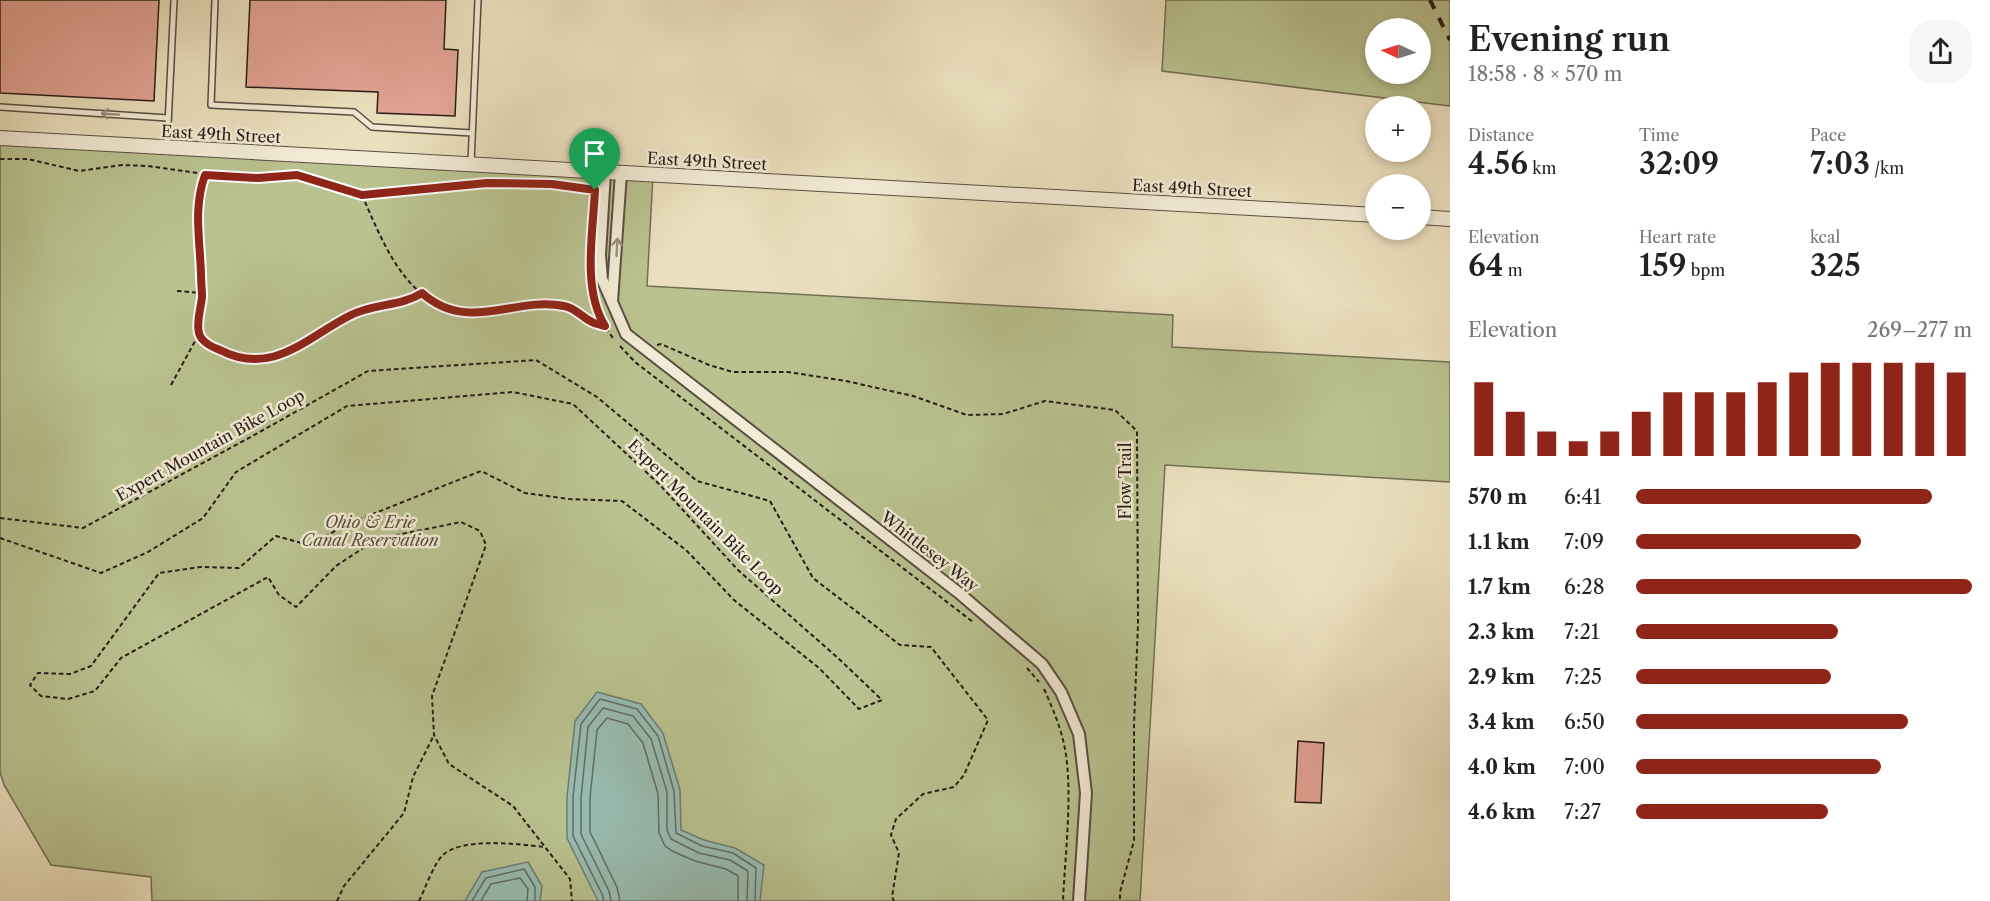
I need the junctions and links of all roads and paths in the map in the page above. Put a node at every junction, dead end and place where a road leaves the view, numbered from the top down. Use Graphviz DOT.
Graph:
graph roads {
  1 [pos="174,0"];
  2 [pos="216,0"];
  3 [pos="478,0"];
  4 [pos="0,107"];
  5 [pos="168,118"];
  6 [pos="472,133"];
  7 [pos="0,138"];
  8 [pos="167,148"];
  9 [pos="0,159"];
  10 [pos="471,165"];
  11 [pos="605,172"];
  12 [pos="621,173"];
  13 [pos="205,175"];
  14 [pos="595,190"];
  15 [pos="362,195"];
  16 [pos="1365,214"];
  17 [pos="1431,218"];
  18 [pos="1450,219"];
  19 [pos="591,285"];
  20 [pos="177,291"];
  21 [pos="202,293"];
  22 [pos="422,293"];
  23 [pos="612,305"];
  24 [pos="605,326"];
  25 [pos="199,334"];
  26 [pos="643,348"];
  27 [pos="171,385"];
  28 [pos="0,518"];
  29 [pos="0,538"];
  30 [pos="977,626"];
  31 [pos="1022,662"];
  32 [pos="434,735"];
  33 [pos="545,847"];
  34 [pos="337,901"];
  35 [pos="419,901"];
  36 [pos="572,901"];
  37 [pos="894,901"];
  38 [pos="1063,901"];
  39 [pos="1079,901"];
  40 [pos="1120,901"];
  1 -- 5 [label="lane"];
  2 -- 6 [label="lane"];
  3 -- 6 [label="lane"];
  5 -- 4 [label="lane, one-way"];
  5 -- 8 [label="lane"];
  6 -- 10 [label="lane"];
  7 -- 8 [label="street, East 49th Street"];
  8 -- 10 [label="street, East 49th Street"];
  9 -- 13 [label="path"];
  10 -- 11 [label="street, East 49th Street"];
  11 -- 12 [label="street, East 49th Street"];
  11 -- 23 [label="street, Whittlesey Way"];
  12 -- 16 [label="street, East 49th Street"];
  23 -- 12 [label="street, Whittlesey Way, one-way"];
  13 -- 15 [label="path"];
  13 -- 21 [label="path"];
  14 -- 15 [label="path"];
  15 -- 22 [label="path"];
  17 -- 18 [label="street"];
  19 -- 24 [label="path"];
  20 -- 21 [label="path"];
  21 -- 25 [label="path"];
  22 -- 24 [label="path"];
  22 -- 25 [label="path"];
  23 -- 26 [label="street, Whittlesey Way"];
  24 -- 30 [label="path"];
  25 -- 27 [label="path"];
  26 -- 39 [label="street, Whittlesey Way"];
  26 -- 40 [label="path, Flow Trail"];
  28 -- 37 [label="path, Expert Mountain Bike Loop"];
  29 -- 32 [label="path, Expert Mountain Bike Loop"];
  31 -- 38 [label="path"];
  32 -- 33 [label="path, Expert Mountain Bike Loop"];
  32 -- 34 [label="path"];
  33 -- 35 [label="path"];
  33 -- 36 [label="path, Expert Mountain Bike Loop"];
}
